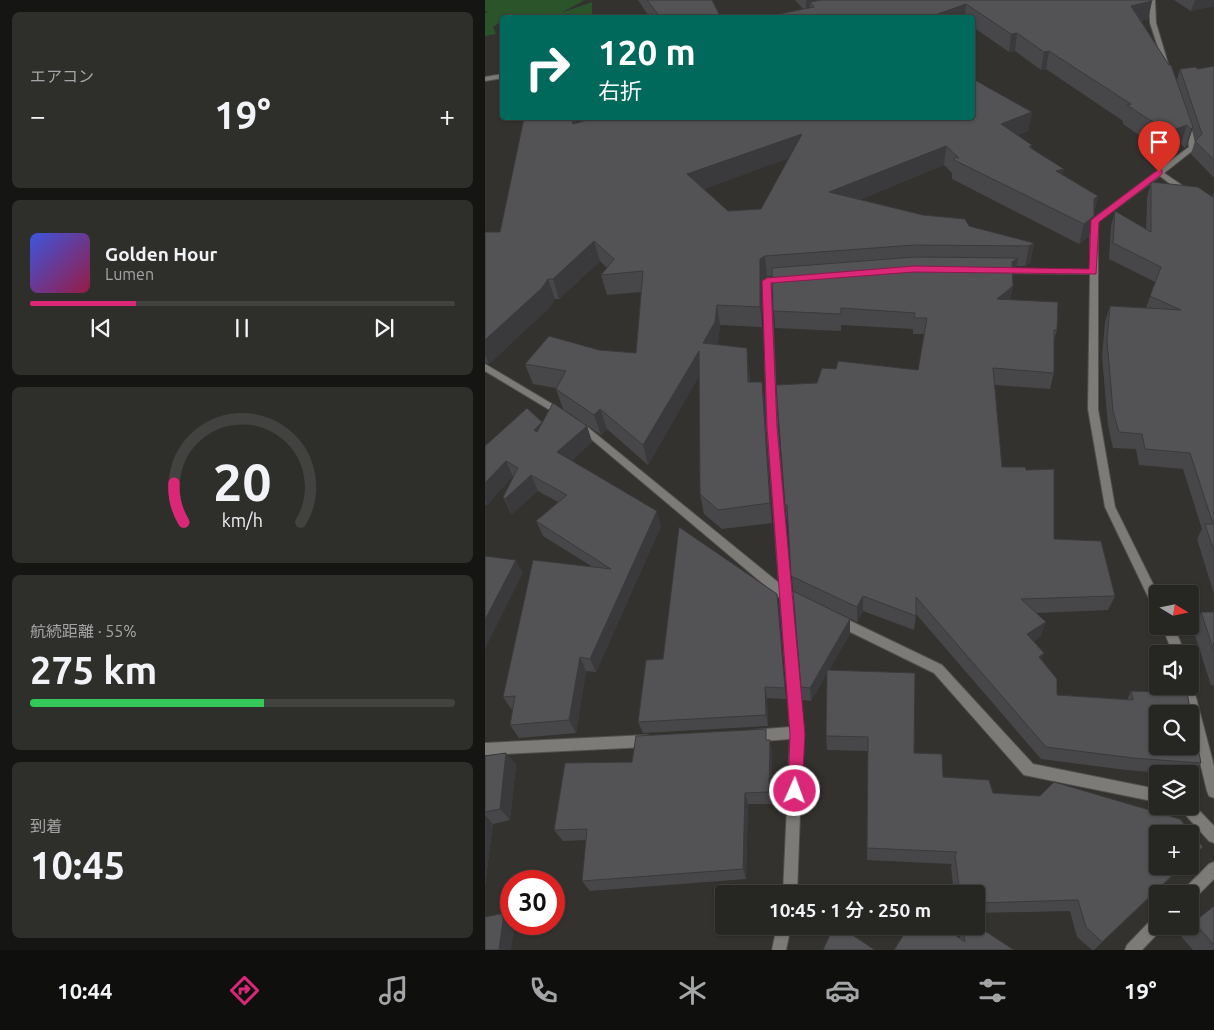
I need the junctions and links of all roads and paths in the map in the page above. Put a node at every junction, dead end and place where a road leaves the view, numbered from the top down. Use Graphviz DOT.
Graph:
graph roads {
  1 [pos="1152,0"];
  2 [pos="500,76"];
  3 [pos="1170,77"];
  4 [pos="485,79"];
  5 [pos="1184,111"];
  6 [pos="1159,172"];
  7 [pos="1190,196"];
  8 [pos="994,270"];
  9 [pos="1093,272"];
  10 [pos="796,279"];
  11 [pos="485,367"];
  12 [pos="1149,587"];
  13 [pos="784,594"];
  14 [pos="1189,695"];
  15 [pos="797,734"];
  16 [pos="739,736"];
  17 [pos="661,740"];
  18 [pos="485,749"];
  19 [pos="1214,790"];
  20 [pos="1149,794"];
  21 [pos="1195,815"];
  22 [pos="1214,836"];
  23 [pos="1214,868"];
  24 [pos="790,885"];
  25 [pos="1198,885"];
  26 [pos="1149,932"];
  27 [pos="782,935"];
  28 [pos="779,950"];
  29 [pos="1132,950"];
  1 -- 3 [label="street"];
  2 -- 4 [label="street"];
  5 -- 6 [label="street"];
  6 -- 7 [label="street"];
  6 -- 9 [label="street"];
  8 -- 9 [label="street"];
  9 -- 12 [label="street"];
  10 -- 13 [label="street"];
  11 -- 13 [label="street"];
  13 -- 15 [label="street"];
  13 -- 20 [label="street"];
  14 -- 19 [label="street"];
  15 -- 16 [label="street"];
  15 -- 24 [label="street"];
  17 -- 18 [label="street"];
  21 -- 22 [label="street"];
  23 -- 25 [label="street"];
  26 -- 29 [label="street"];
  27 -- 28 [label="street"];
}
